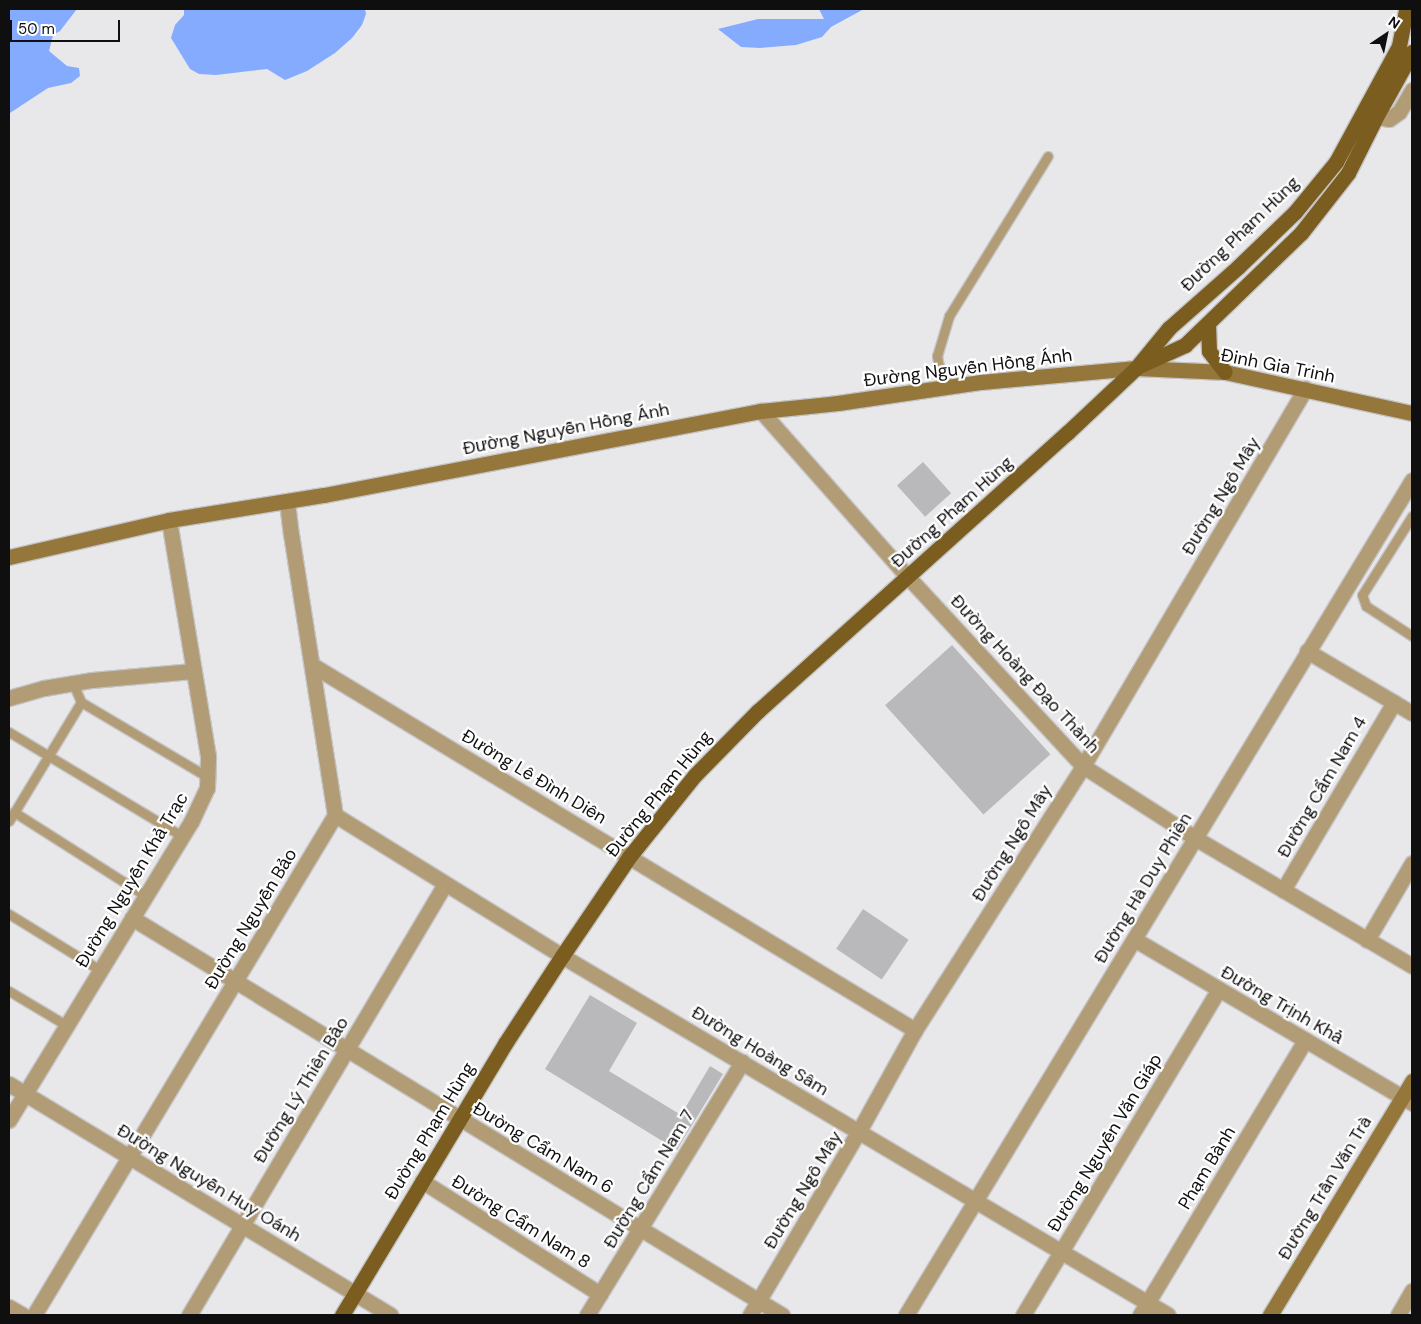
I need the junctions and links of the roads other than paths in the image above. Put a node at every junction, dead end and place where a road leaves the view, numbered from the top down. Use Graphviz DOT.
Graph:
graph roads {
  1 [pos="1406,9"];
  2 [pos="1412,52"];
  3 [pos="1412,90"];
  4 [pos="1368,116"];
  5 [pos="1048,156"];
  6 [pos="1208,323"];
  7 [pos="1136,368"];
  8 [pos="1225,372"];
  9 [pos="943,387"];
  10 [pos="1305,390"];
  11 [pos="761,411"];
  12 [pos="1412,413"];
  13 [pos="1412,480"];
  14 [pos="288,501"];
  15 [pos="1412,516"];
  16 [pos="169,520"];
  17 [pos="9,557"];
  18 [pos="908,577"];
  19 [pos="1412,636"];
  20 [pos="1307,651"];
  21 [pos="312,664"];
  22 [pos="193,671"];
  23 [pos="73,683"];
  24 [pos="9,698"];
  25 [pos="81,702"];
  26 [pos="1394,702"];
  27 [pos="1412,713"];
  28 [pos="9,732"];
  29 [pos="48,755"];
  30 [pos="1083,766"];
  31 [pos="208,777"];
  32 [pos="14,812"];
  33 [pos="335,815"];
  34 [pos="9,821"];
  35 [pos="182,836"];
  36 [pos="1195,838"];
  37 [pos="629,857"];
  38 [pos="1412,863"];
  39 [pos="445,884"];
  40 [pos="1283,890"];
  41 [pos="146,896"];
  42 [pos="9,914"];
  43 [pos="132,918"];
  44 [pos="1134,939"];
  45 [pos="1367,940"];
  46 [pos="562,956"];
  47 [pos="1412,966"];
  48 [pos="100,970"];
  49 [pos="235,982"];
  50 [pos="1219,989"];
  51 [pos="9,991"];
  52 [pos="66,1025"];
  53 [pos="916,1030"];
  54 [pos="1305,1040"];
  55 [pos="346,1050"];
  56 [pos="742,1062"];
  57 [pos="1412,1081"];
  58 [pos="9,1084"];
  59 [pos="25,1093"];
  60 [pos="1407,1100"];
  61 [pos="460,1119"];
  62 [pos="9,1120"];
  63 [pos="859,1131"];
  64 [pos="128,1156"];
  65 [pos="422,1181"];
  66 [pos="976,1200"];
  67 [pos="242,1226"];
  68 [pos="641,1229"];
  69 [pos="1062,1252"];
  70 [pos="1412,1291"];
  71 [pos="354,1294"];
  72 [pos="600,1294"];
  73 [pos="758,1301"];
  74 [pos="9,1307"];
  75 [pos="1144,1309"];
  76 [pos="23,1315"];
  77 [pos="34,1315"];
  78 [pos="190,1315"];
  79 [pos="342,1315"];
  80 [pos="390,1315"];
  81 [pos="587,1315"];
  82 [pos="750,1315"];
  83 [pos="782,1315"];
  84 [pos="906,1315"];
  85 [pos="1023,1315"];
  86 [pos="1168,1315"];
  87 [pos="1270,1315"];
  88 [pos="1398,1315"];
  1 -- 4 [label="main road, Đường Phạm Hùng"];
  2 -- 4 [label="main road, Đường Phạm Hùng"];
  3 -- 4 [label="street"];
  4 -- 6 [label="main road, Đường Phạm Hùng"];
  4 -- 7 [label="main road, Đường Phạm Hùng"];
  5 -- 9 [label="lane"];
  6 -- 7 [label="main road, Đường Phạm Hùng"];
  6 -- 8 [label="main road"];
  7 -- 8 [label="street, Đinh Gia Trinh"];
  7 -- 9 [label="street, Đường Nguyễn Hồng Ánh"];
  7 -- 18 [label="main road, Đường Phạm Hùng"];
  8 -- 10 [label="street, Đinh Gia Trinh"];
  9 -- 11 [label="street, Đường Nguyễn Hồng Ánh"];
  10 -- 12 [label="street, Đinh Gia Trinh"];
  10 -- 30 [label="street, Đường Ngô Mây"];
  11 -- 14 [label="street, Đường Nguyễn Hồng Ánh"];
  11 -- 18 [label="street, Đường Hoàng Đạo Thành"];
  13 -- 20 [label="street, Đường Hà Duy Phiên"];
  14 -- 16 [label="street, Đường Nguyễn Hồng Ánh"];
  14 -- 21 [label="street"];
  15 -- 19 [label="lane"];
  16 -- 17 [label="street, Đường Nguyễn Hồng Ánh"];
  16 -- 22 [label="street, Đường Nguyễn Khả Trạc"];
  18 -- 30 [label="street, Đường Hoàng Đạo Thành"];
  18 -- 37 [label="main road, Đường Phạm Hùng"];
  20 -- 26 [label="street"];
  20 -- 36 [label="street, Đường Hà Duy Phiên"];
  21 -- 33 [label="street"];
  21 -- 37 [label="street, Đường Lê Đình Diên"];
  22 -- 23 [label="street"];
  22 -- 31 [label="street, Đường Nguyễn Khả Trạc"];
  23 -- 24 [label="street"];
  23 -- 25 [label="lane"];
  25 -- 29 [label="lane"];
  25 -- 31 [label="lane"];
  26 -- 27 [label="street"];
  26 -- 40 [label="street, Đường Cẩm Nam 4"];
  28 -- 29 [label="lane"];
  29 -- 32 [label="lane"];
  29 -- 35 [label="lane"];
  30 -- 36 [label="street, Đường Hoàng Đạo Thành"];
  30 -- 53 [label="street, Đường Ngô Mây"];
  31 -- 35 [label="street, Đường Nguyễn Khả Trạc"];
  32 -- 34 [label="lane"];
  32 -- 41 [label="lane"];
  33 -- 39 [label="street, Đường Hoàng Sâm"];
  33 -- 49 [label="street, Đường Nguyễn Bảo"];
  35 -- 41 [label="street, Đường Nguyễn Khả Trạc"];
  36 -- 40 [label="street, Đường Hoàng Đạo Thành"];
  36 -- 44 [label="street, Đường Hà Duy Phiên"];
  37 -- 46 [label="main road, Đường Phạm Hùng"];
  37 -- 53 [label="street, Đường Lê Đình Diên"];
  38 -- 45 [label="street"];
  39 -- 46 [label="street, Đường Hoàng Sâm"];
  39 -- 55 [label="street, Đường Lý Thiên Bảo"];
  40 -- 45 [label="street, Đường Hoàng Đạo Thành"];
  41 -- 43 [label="street, Đường Nguyễn Khả Trạc"];
  42 -- 48 [label="lane"];
  43 -- 48 [label="street, Đường Nguyễn Khả Trạc"];
  43 -- 49 [label="street, Đường Cẩm Nam 6"];
  44 -- 50 [label="street, Đường Trịnh Khả"];
  44 -- 66 [label="street, Đường Hà Duy Phiên"];
  45 -- 47 [label="street, Đường Hoàng Đạo Thành"];
  46 -- 56 [label="street, Đường Hoàng Sâm"];
  46 -- 61 [label="main road, Đường Phạm Hùng"];
  48 -- 52 [label="street, Đường Nguyễn Khả Trạc"];
  49 -- 55 [label="street, Đường Cẩm Nam 6"];
  49 -- 64 [label="street, Đường Nguyễn Bảo"];
  50 -- 54 [label="street, Đường Trịnh Khả"];
  50 -- 69 [label="street, Đường Nguyễn Văn Giáp"];
  51 -- 52 [label="lane"];
  52 -- 59 [label="street, Đường Nguyễn Khả Trạc"];
  53 -- 63 [label="street, Đường Ngô Mây"];
  54 -- 60 [label="street, Đường Trịnh Khả"];
  54 -- 75 [label="street, Phạm Bành"];
  55 -- 61 [label="street, Đường Cẩm Nam 6"];
  55 -- 67 [label="street, Đường Lý Thiên Bảo"];
  56 -- 63 [label="street, Đường Hoàng Sâm"];
  56 -- 68 [label="street, Đường Cẩm Nam 7"];
  57 -- 60 [label="street, Đường Trần Văn Trà"];
  58 -- 59 [label="street, Đường Nguyễn Huy Oánh"];
  59 -- 62 [label="street, Đường Nguyễn Khả Trạc"];
  59 -- 64 [label="street, Đường Nguyễn Huy Oánh"];
  60 -- 87 [label="street, Đường Trần Văn Trà"];
  61 -- 65 [label="main road, Đường Phạm Hùng"];
  61 -- 68 [label="street, Đường Cẩm Nam 6"];
  63 -- 66 [label="street, Đường Hoàng Sâm"];
  63 -- 73 [label="street, Đường Ngô Mây"];
  64 -- 67 [label="street, Đường Nguyễn Huy Oánh"];
  64 -- 77 [label="street, Đường Nguyễn Bảo"];
  65 -- 71 [label="main road, Đường Phạm Hùng"];
  65 -- 72 [label="street, Đường Cẩm Nam 8"];
  66 -- 69 [label="street, Đường Hoàng Sâm"];
  66 -- 84 [label="street, Đường Hà Duy Phiên"];
  67 -- 71 [label="street, Đường Nguyễn Huy Oánh"];
  67 -- 78 [label="street, Đường Lý Thiên Bảo"];
  68 -- 72 [label="street, Đường Cẩm Nam 7"];
  68 -- 73 [label="street, Đường Cẩm Nam 6"];
  69 -- 75 [label="street, Đường Hoàng Sâm"];
  69 -- 85 [label="street, Đường Nguyễn Văn Giáp"];
  70 -- 88 [label="street"];
  71 -- 79 [label="main road, Đường Phạm Hùng"];
  71 -- 80 [label="street, Đường Nguyễn Huy Oánh"];
  72 -- 81 [label="street, Đường Cẩm Nam 7"];
  73 -- 82 [label="street, Đường Ngô Mây"];
  73 -- 83 [label="street, Đường Cẩm Nam 6"];
  74 -- 76 [label="street"];
  75 -- 86 [label="street, Đường Hoàng Sâm"];
}
